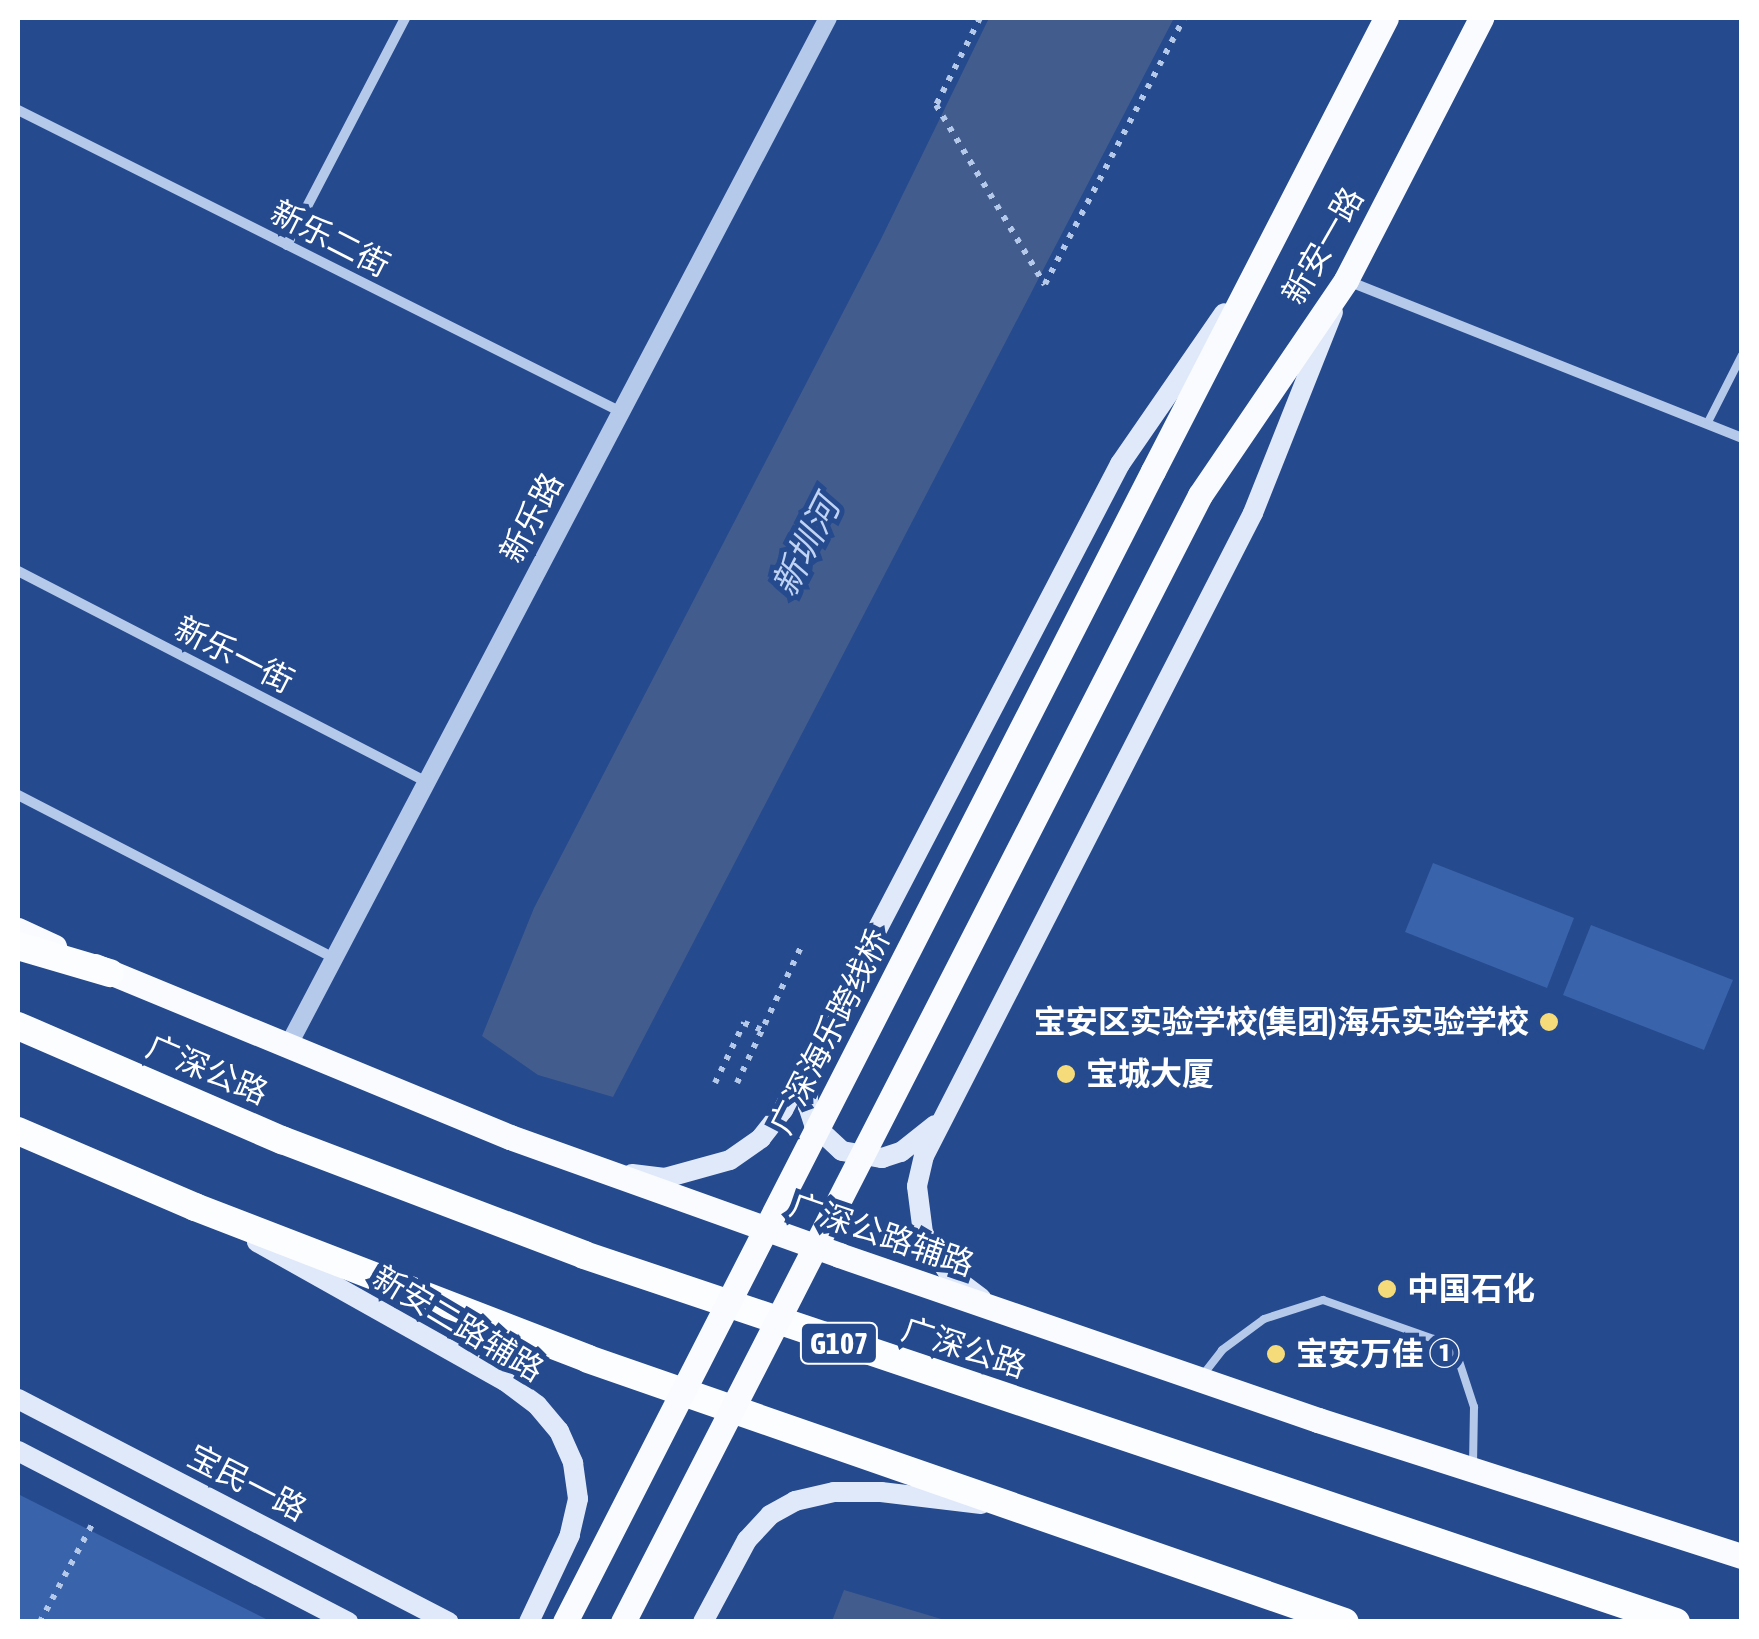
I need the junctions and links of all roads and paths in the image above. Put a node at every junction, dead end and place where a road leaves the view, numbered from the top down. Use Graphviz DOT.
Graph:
graph roads {
  1 [pos="404,18"];
  2 [pos="828,18"];
  3 [pos="980,18"];
  4 [pos="1184,18"];
  5 [pos="1386,18"];
  6 [pos="1481,18"];
  7 [pos="18,110"];
  8 [pos="287,245"];
  9 [pos="1265,254"];
  10 [pos="1346,280"];
  11 [pos="1742,355"];
  12 [pos="621,412"];
  13 [pos="1707,424"];
  14 [pos="1742,438"];
  15 [pos="1152,471"];
  16 [pos="18,572"];
  17 [pos="428,782"];
  18 [pos="18,796"];
  19 [pos="18,930"];
  20 [pos="18,946"];
  21 [pos="801,947"];
  22 [pos="334,958"];
  23 [pos="110,974"];
  24 [pos="18,1026"];
  25 [pos="762,1030"];
  26 [pos="288,1046"];
  27 [pos="810,1062"];
  28 [pos="716,1083"];
  29 [pos="737,1083"];
  30 [pos="941,1119"];
  31 [pos="18,1131"];
  32 [pos="604,1171"];
  33 [pos="194,1207"];
  34 [pos="994,1309"];
  35 [pos="1200,1380"];
  36 [pos="18,1398"];
  37 [pos="18,1451"];
  38 [pos="1472,1470"];
  39 [pos="1013,1508"];
  40 [pos="100,1510"];
  41 [pos="1742,1556"];
  42 [pos="40,1622"];
  43 [pos="348,1622"];
  44 [pos="449,1622"];
  45 [pos="529,1622"];
  46 [pos="565,1622"];
  47 [pos="622,1622"];
  48 [pos="703,1622"];
  49 [pos="1345,1622"];
  50 [pos="1676,1622"];
  1 -- 8 [label="street"];
  2 -- 12 [label="street, 新乐路"];
  3 -- 4 [label="path"];
  5 -- 9 [label="main road, 新安一路"];
  6 -- 10 [label="main road, 新安一路"];
  7 -- 8 [label="street, 新乐二街"];
  8 -- 12 [label="street, 新乐二街"];
  9 -- 15 [label="main road, 新安一路"];
  9 -- 27 [label="main road"];
  10 -- 13 [label="street"];
  10 -- 30 [label="main road"];
  10 -- 47 [label="main road, 新安一路, bridge"];
  11 -- 13 [label="lane"];
  12 -- 17 [label="street, 新乐路"];
  13 -- 14 [label="street"];
  15 -- 46 [label="main road, 广深海乐跨线桥, bridge"];
  16 -- 17 [label="street, 新乐一街"];
  17 -- 22 [label="street, 新乐路"];
  18 -- 22 [label="street"];
  19 -- 23 [label="main road, 广深公路辅路"];
  20 -- 23 [label="highway"];
  21 -- 25 [label="path"];
  22 -- 26 [label="street, 新乐路"];
  23 -- 26 [label="main road, 广深公路辅路"];
  24 -- 50 [label="highway, 广深公路 / G107"];
  25 -- 28 [label="path"];
  25 -- 29 [label="path"];
  26 -- 32 [label="main road, 广深公路辅路"];
  27 -- 30 [label="main road"];
  27 -- 32 [label="main road"];
  30 -- 34 [label="main road"];
  31 -- 33 [label="highway"];
  32 -- 34 [label="main road, 广深公路辅路"];
  33 -- 39 [label="highway"];
  33 -- 45 [label="main road, 新安二路辅路"];
  34 -- 35 [label="main road, 广深公路辅路"];
  35 -- 38 [label="main road, 广深公路辅路"];
  35 -- 38 [label="lane"];
  36 -- 44 [label="main road, 宝民一路"];
  37 -- 43 [label="main road"];
  38 -- 41 [label="main road, 广深公路辅路"];
  39 -- 48 [label="main road"];
  39 -- 49 [label="highway"];
  40 -- 42 [label="path"];
}
